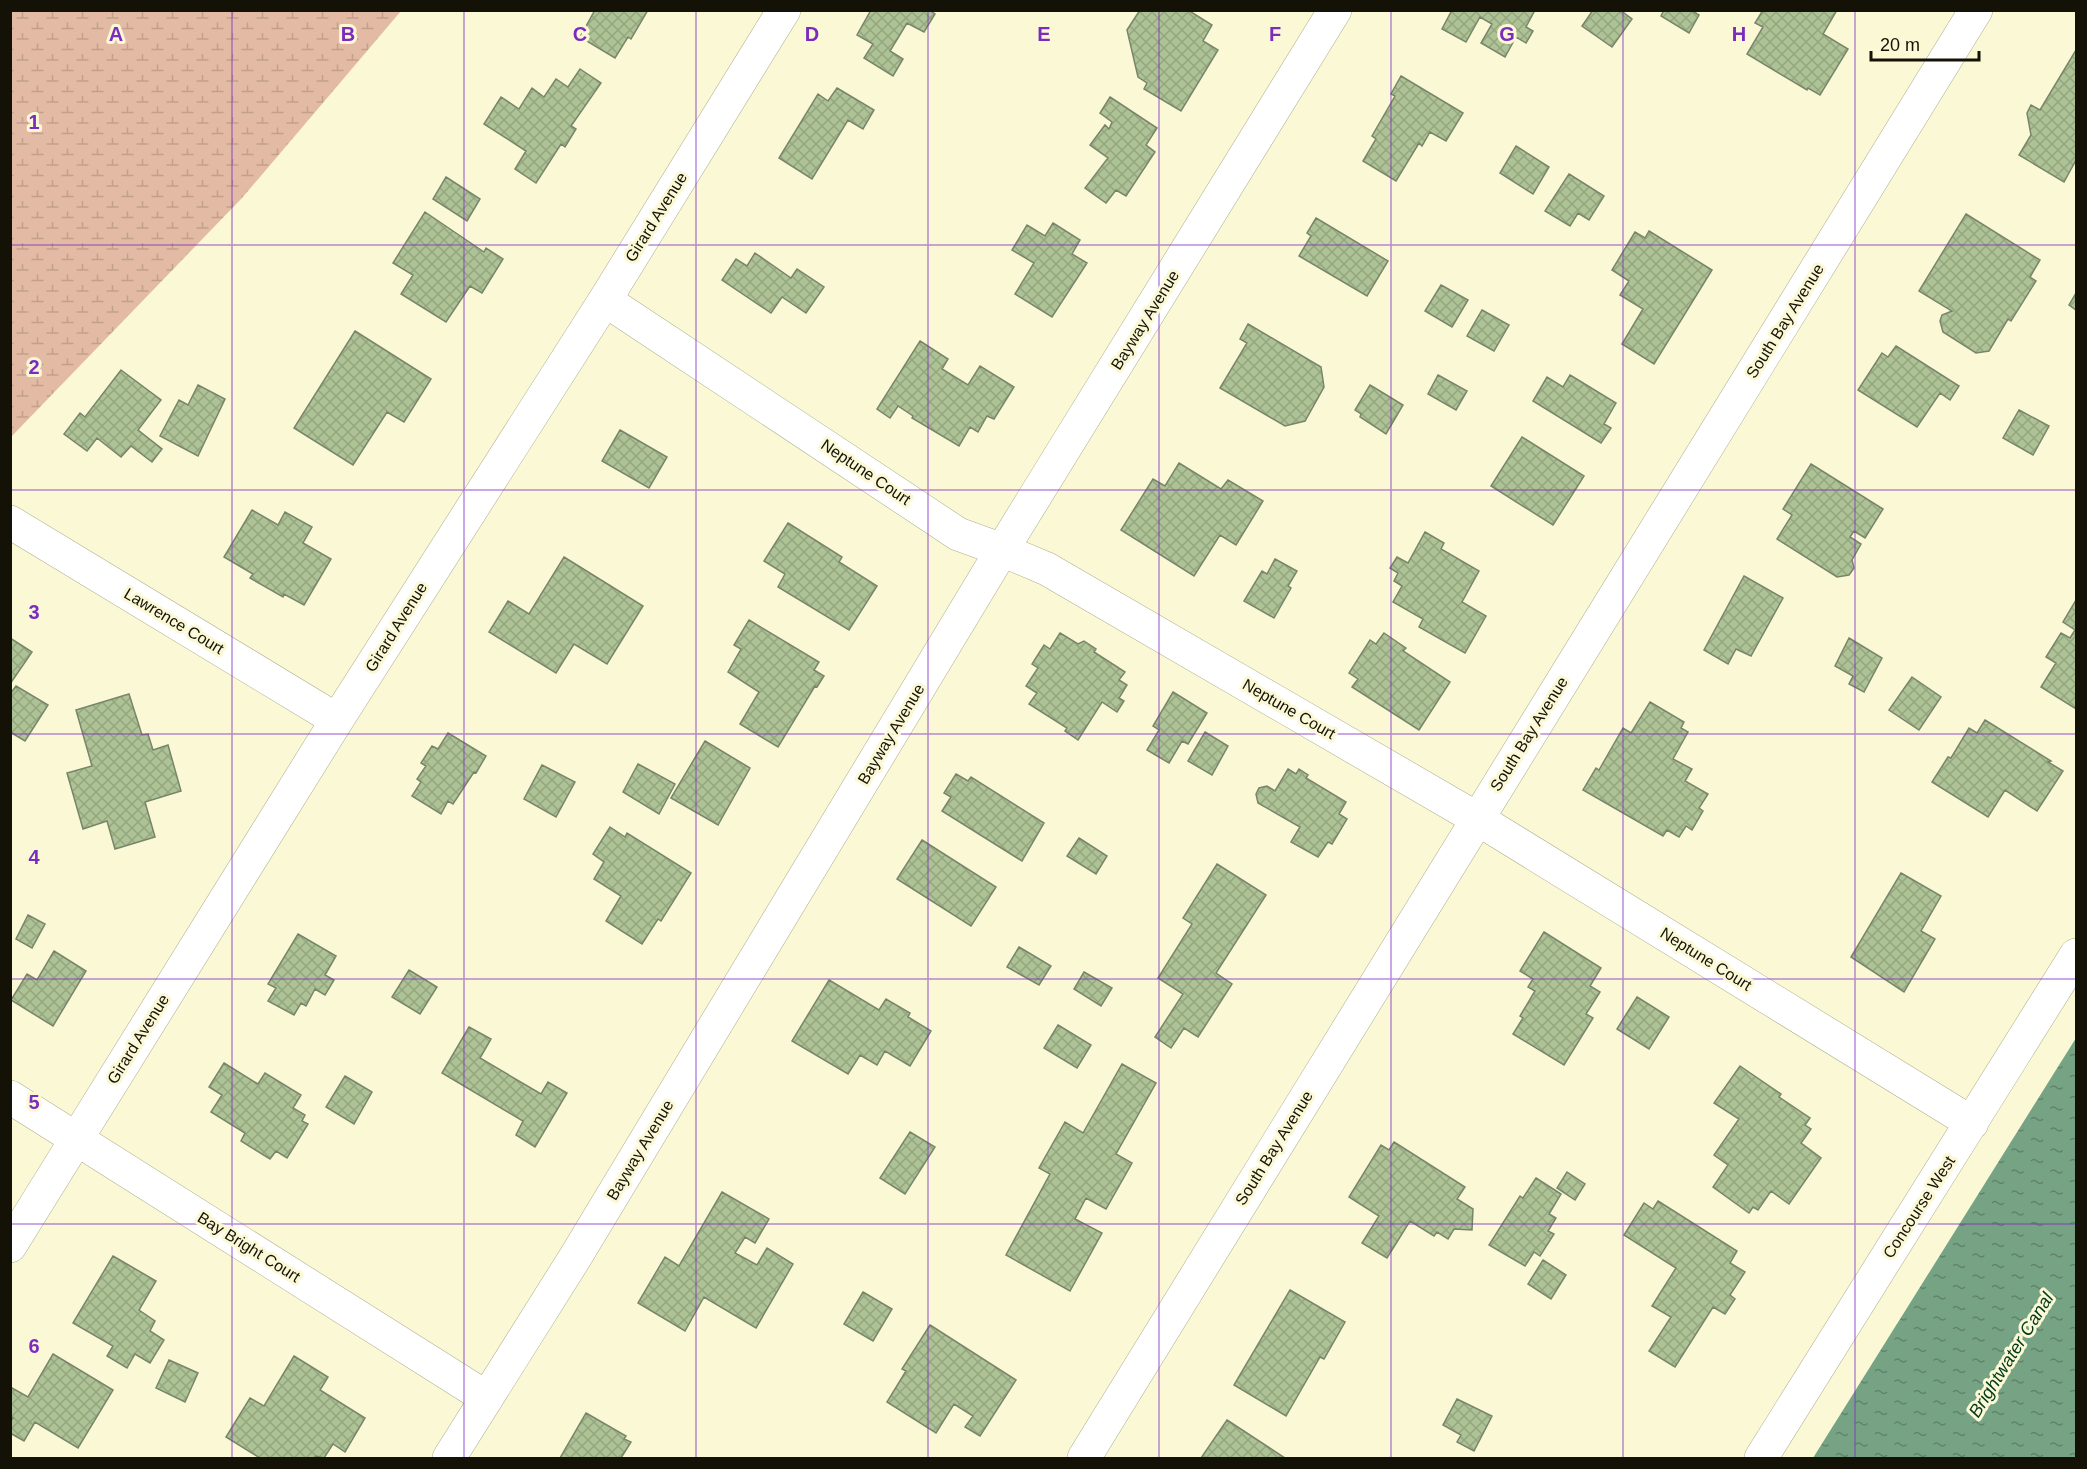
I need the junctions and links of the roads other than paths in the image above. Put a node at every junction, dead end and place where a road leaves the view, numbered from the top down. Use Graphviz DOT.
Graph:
graph roads {
  1 [pos="784,10"];
  2 [pos="1335,10"];
  3 [pos="1976,10"];
  4 [pos="605,300"];
  5 [pos="10,522"];
  6 [pos="1002,549"];
  7 [pos="337,720"];
  8 [pos="1476,818"];
  9 [pos="2076,955"];
  10 [pos="10,1097"];
  11 [pos="1972,1123"];
  12 [pos="76,1138"];
  13 [pos="10,1246"];
  14 [pos="487,1398"];
  15 [pos="449,1458"];
  16 [pos="1084,1458"];
  17 [pos="1761,1458"];
  1 -- 4 [label="street, Girard Avenue"];
  2 -- 6 [label="street, Bayway Avenue"];
  3 -- 8 [label="street, South Bay Avenue"];
  4 -- 6 [label="street, Neptune Court"];
  4 -- 7 [label="street, Girard Avenue"];
  5 -- 7 [label="street, Lawrence Court"];
  6 -- 8 [label="street, Neptune Court"];
  6 -- 14 [label="street, Bayway Avenue"];
  7 -- 12 [label="street, Girard Avenue"];
  8 -- 11 [label="street, Neptune Court"];
  8 -- 16 [label="street, South Bay Avenue"];
  9 -- 11 [label="street, Concourse West"];
  10 -- 12 [label="street, Bay Bright Court"];
  11 -- 17 [label="street, Concourse West"];
  12 -- 13 [label="street, Girard Avenue"];
  12 -- 14 [label="street, Bay Bright Court"];
  14 -- 15 [label="street, Bayway Avenue"];
}
